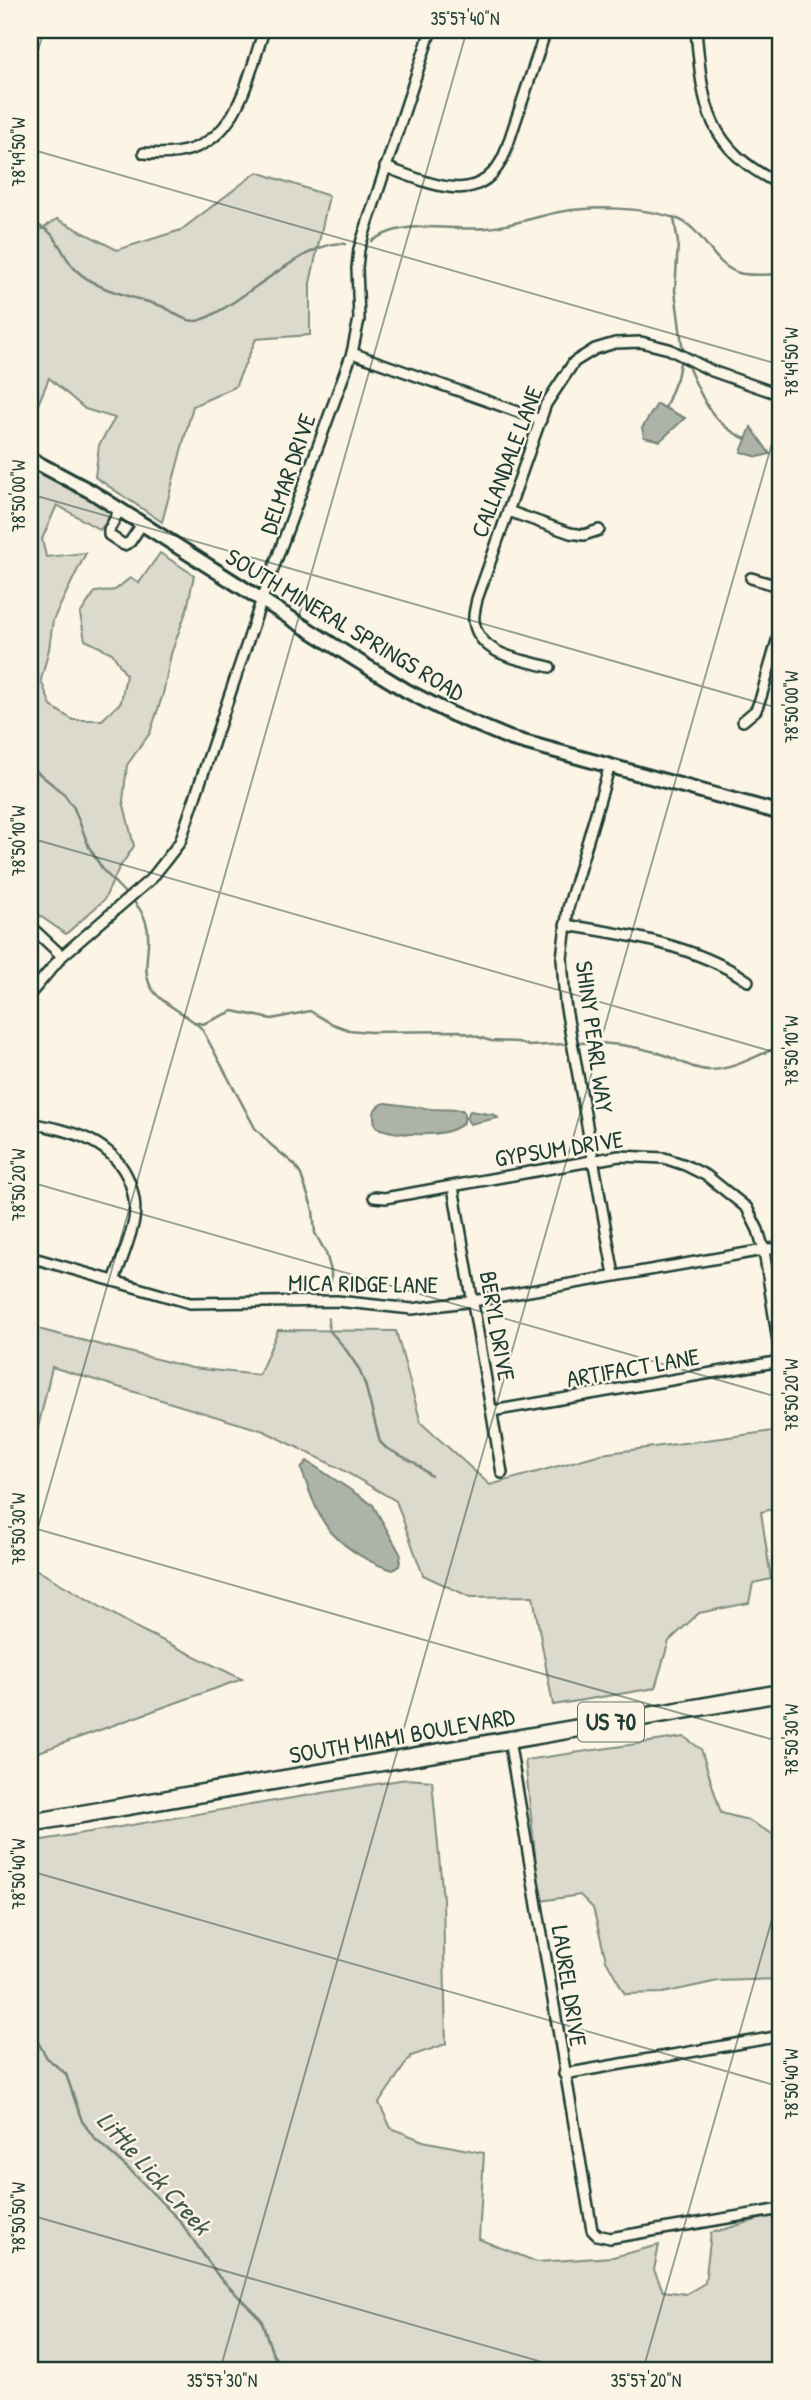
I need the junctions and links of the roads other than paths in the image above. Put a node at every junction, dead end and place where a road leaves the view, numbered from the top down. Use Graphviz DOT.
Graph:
graph roads {
  1 [pos="264,30"];
  2 [pos="431,30"];
  3 [pos="546,30"];
  4 [pos="696,30"];
  5 [pos="144,153"];
  6 [pos="385,167"];
  7 [pos="781,185"];
  8 [pos="352,353"];
  9 [pos="781,394"];
  10 [pos="541,420"];
  11 [pos="30,459"];
  12 [pos="120,509"];
  13 [pos="508,511"];
  14 [pos="142,524"];
  15 [pos="599,530"];
  16 [pos="751,578"];
  17 [pos="781,587"];
  18 [pos="261,602"];
  19 [pos="781,627"];
  20 [pos="550,667"];
  21 [pos="743,721"];
  22 [pos="610,765"];
  23 [pos="781,813"];
  24 [pos="565,925"];
  25 [pos="30,926"];
  26 [pos="62,956"];
  27 [pos="748,981"];
  28 [pos="30,994"];
  29 [pos="30,1123"];
  30 [pos="593,1160"];
  31 [pos="453,1186"];
  32 [pos="374,1197"];
  33 [pos="781,1247"];
  34 [pos="764,1250"];
  35 [pos="30,1256"];
  36 [pos="614,1275"];
  37 [pos="114,1281"];
  38 [pos="473,1301"];
  39 [pos="781,1361"];
  40 [pos="492,1411"];
  41 [pos="502,1473"];
  42 [pos="781,1693"];
  43 [pos="509,1740"];
  44 [pos="30,1823"];
  45 [pos="781,2036"];
  46 [pos="564,2074"];
  47 [pos="781,2208"];
  1 -- 5 [label="street"];
  2 -- 6 [label="street, DELMAR DRIVE"];
  3 -- 6 [label="street"];
  4 -- 7 [label="street"];
  6 -- 8 [label="street, DELMAR DRIVE"];
  8 -- 10 [label="street"];
  8 -- 18 [label="street, DELMAR DRIVE"];
  9 -- 10 [label="street, CALLANDALE LANE"];
  10 -- 13 [label="street, CALLANDALE LANE"];
  11 -- 12 [label="street, SOUTH MINERAL SPRINGS ROAD"];
  12 -- 14 [label="street, SOUTH MINERAL SPRINGS ROAD"];
  12 -- 14 [label="street"];
  13 -- 15 [label="street"];
  13 -- 20 [label="street, CALLANDALE LANE"];
  14 -- 18 [label="street, SOUTH MINERAL SPRINGS ROAD"];
  16 -- 17 [label="street"];
  18 -- 22 [label="street, SOUTH MINERAL SPRINGS ROAD"];
  18 -- 26 [label="street, DELMAR DRIVE"];
  19 -- 21 [label="street"];
  22 -- 23 [label="street, SOUTH MINERAL SPRINGS ROAD"];
  22 -- 24 [label="street, SHINY PEARL WAY"];
  24 -- 27 [label="street"];
  24 -- 30 [label="street, SHINY PEARL WAY"];
  25 -- 26 [label="street"];
  26 -- 28 [label="street, DELMAR DRIVE"];
  29 -- 37 [label="street"];
  30 -- 31 [label="street, GYPSUM DRIVE"];
  30 -- 34 [label="street, GYPSUM DRIVE"];
  30 -- 36 [label="street, SHINY PEARL WAY"];
  31 -- 32 [label="street, GYPSUM DRIVE"];
  31 -- 38 [label="street, BERYL DRIVE"];
  33 -- 34 [label="street, MICA RIDGE LANE"];
  34 -- 36 [label="street, MICA RIDGE LANE"];
  34 -- 39 [label="street, GYPSUM DRIVE"];
  35 -- 37 [label="street, MICA RIDGE LANE"];
  36 -- 38 [label="street, MICA RIDGE LANE"];
  37 -- 38 [label="street, MICA RIDGE LANE"];
  38 -- 40 [label="street, BERYL DRIVE"];
  39 -- 40 [label="street, ARTIFACT LANE"];
  40 -- 41 [label="street, BERYL DRIVE"];
  42 -- 43 [label="highway, SOUTH MIAMI BOULEVARD / US 70"];
  43 -- 44 [label="highway, SOUTH MIAMI BOULEVARD / US 70"];
  43 -- 46 [label="street, LAUREL DRIVE"];
  45 -- 46 [label="street"];
  46 -- 47 [label="street, LAUREL DRIVE"];
}
